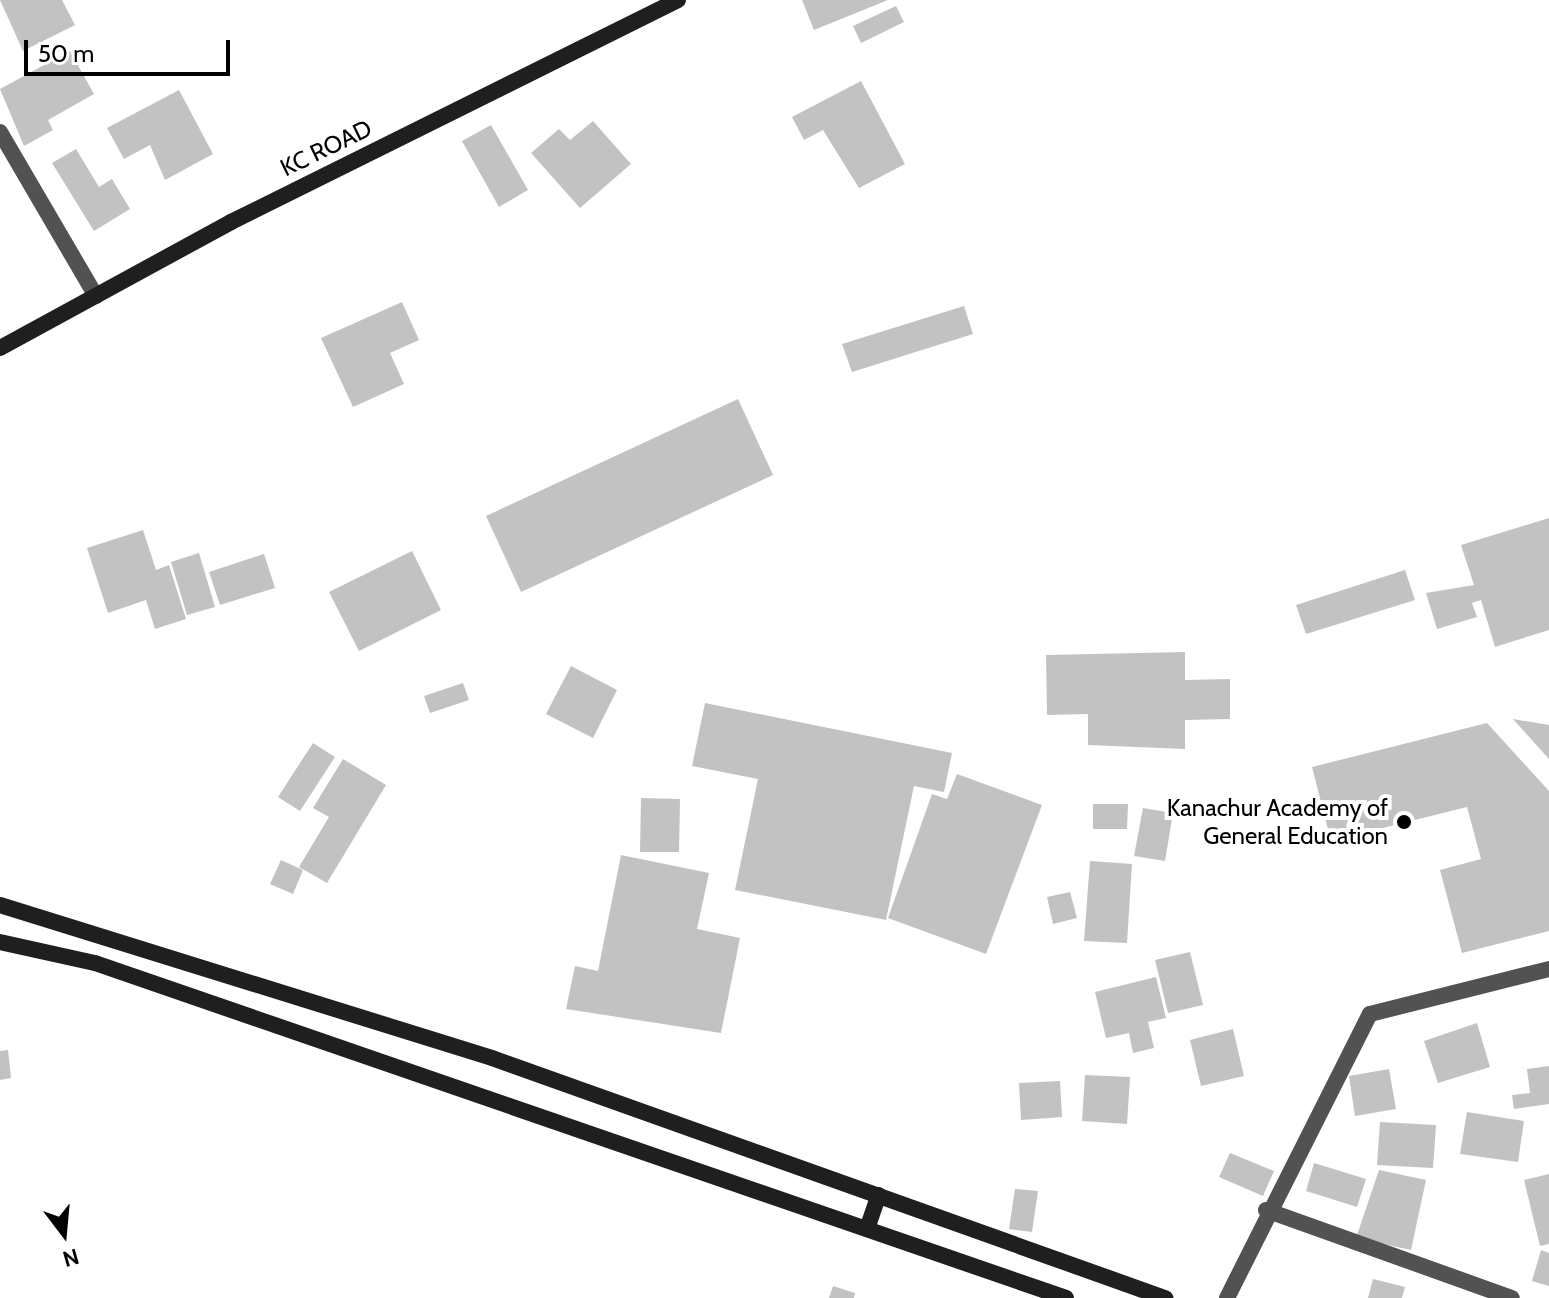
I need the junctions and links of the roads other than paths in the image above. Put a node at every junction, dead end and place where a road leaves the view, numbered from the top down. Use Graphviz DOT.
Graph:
graph roads {
  1 [pos="678,0"];
  2 [pos="0,132"];
  3 [pos="96,296"];
  4 [pos="0,348"];
  5 [pos="0,905"];
  6 [pos="0,942"];
  7 [pos="1549,969"];
  8 [pos="879,1195"];
  9 [pos="1266,1210"];
  10 [pos="867,1229"];
  11 [pos="1066,1298"];
  12 [pos="1165,1298"];
  13 [pos="1227,1298"];
  14 [pos="1512,1298"];
  1 -- 3 [label="main road, KC ROAD"];
  2 -- 3 [label="street"];
  3 -- 4 [label="main road, KC ROAD"];
  5 -- 8 [label="main road"];
  6 -- 10 [label="main road"];
  7 -- 9 [label="street"];
  8 -- 10 [label="main road"];
  8 -- 12 [label="main road"];
  9 -- 13 [label="street"];
  9 -- 14 [label="street"];
  10 -- 11 [label="main road"];
}
